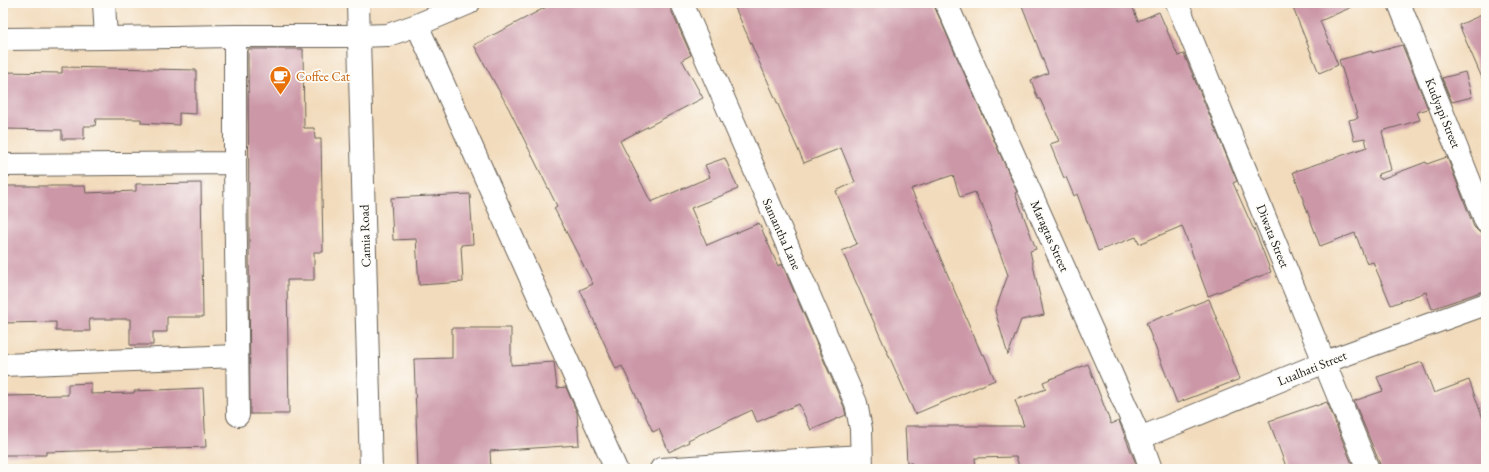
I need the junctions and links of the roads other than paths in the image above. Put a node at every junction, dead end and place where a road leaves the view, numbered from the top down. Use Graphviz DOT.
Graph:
graph roads {
  1 [pos="104,3"];
  2 [pos="358,3"];
  3 [pos="469,3"];
  4 [pos="682,3"];
  5 [pos="946,3"];
  6 [pos="1177,3"];
  7 [pos="1399,3"];
  8 [pos="417,25"];
  9 [pos="235,36"];
  10 [pos="360,36"];
  11 [pos="106,38"];
  12 [pos="3,39"];
  13 [pos="235,163"];
  14 [pos="3,165"];
  15 [pos="1486,222"];
  16 [pos="1486,304"];
  17 [pos="237,356"];
  18 [pos="1325,362"];
  19 [pos="3,365"];
  20 [pos="238,415"];
  21 [pos="1140,438"];
  22 [pos="861,463"];
  23 [pos="371,469"];
  24 [pos="616,469"];
  25 [pos="661,469"];
  26 [pos="1151,469"];
  27 [pos="1368,469"];
  1 -- 11 [label="street"];
  2 -- 10 [label="street, Camia Road"];
  3 -- 8 [label="street"];
  4 -- 22 [label="street, Samantha Lane"];
  5 -- 21 [label="street, Maragtas Street"];
  6 -- 18 [label="street, Diwata Street"];
  7 -- 15 [label="street, Kudyapi Street"];
  8 -- 10 [label="street"];
  8 -- 24 [label="street"];
  9 -- 10 [label="street"];
  9 -- 11 [label="street"];
  9 -- 13 [label="street"];
  10 -- 23 [label="street, Camia Road"];
  11 -- 12 [label="street"];
  13 -- 14 [label="street"];
  13 -- 17 [label="street"];
  16 -- 18 [label="street, Lualhati Street"];
  17 -- 19 [label="street"];
  17 -- 20 [label="street"];
  18 -- 21 [label="street, Lualhati Street"];
  18 -- 27 [label="street, Diwata Street"];
  21 -- 26 [label="street, Maragtas Street"];
  22 -- 25 [label="street"];
}
